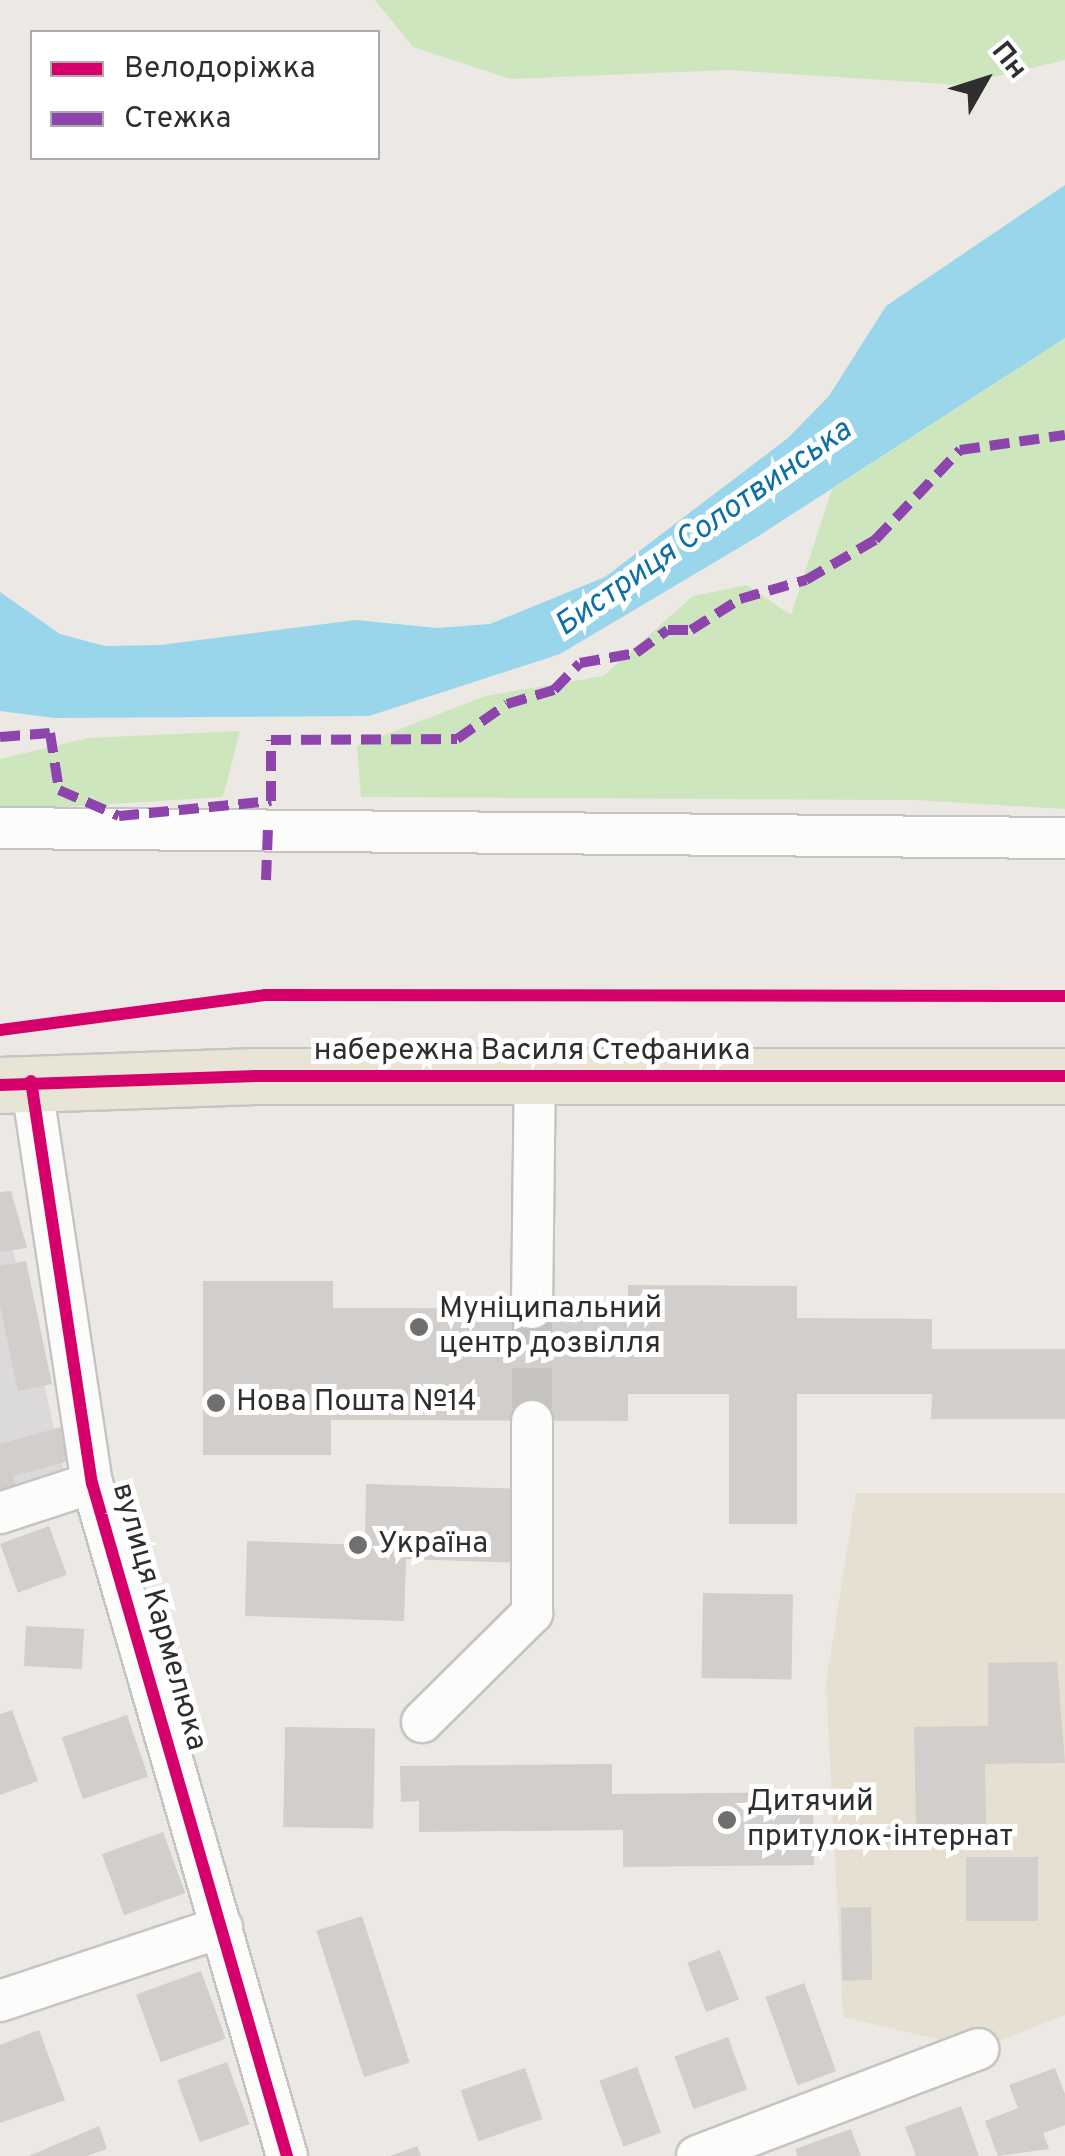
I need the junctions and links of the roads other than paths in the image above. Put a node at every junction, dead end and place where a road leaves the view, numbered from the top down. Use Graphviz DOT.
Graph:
graph roads {
  1 [pos="0,828"];
  2 [pos="1065,838"];
  3 [pos="1065,1076"];
  4 [pos="534,1078"];
  5 [pos="15,1083"];
  6 [pos="532,1308"];
  7 [pos="532,1421"];
  8 [pos="92,1483"];
  9 [pos="0,1513"];
  10 [pos="422,1722"];
  11 [pos="222,1927"];
  12 [pos="0,2001"];
  13 [pos="978,2049"];
  14 [pos="288,2156"];
  15 [pos="697,2156"];
  1 -- 2 [label="street"];
  3 -- 4 [label="main road, набережна Василя Стефаника"];
  4 -- 5 [label="main road, набережна Василя Стефаника"];
  4 -- 6 [label="street"];
  5 -- 8 [label="street, вулиця Кармелюка"];
  7 -- 10 [label="street"];
  8 -- 9 [label="street"];
  8 -- 11 [label="street, вулиця Кармелюка"];
  11 -- 12 [label="street"];
  11 -- 14 [label="street, вулиця Кармелюка"];
  13 -- 15 [label="street"];
}
